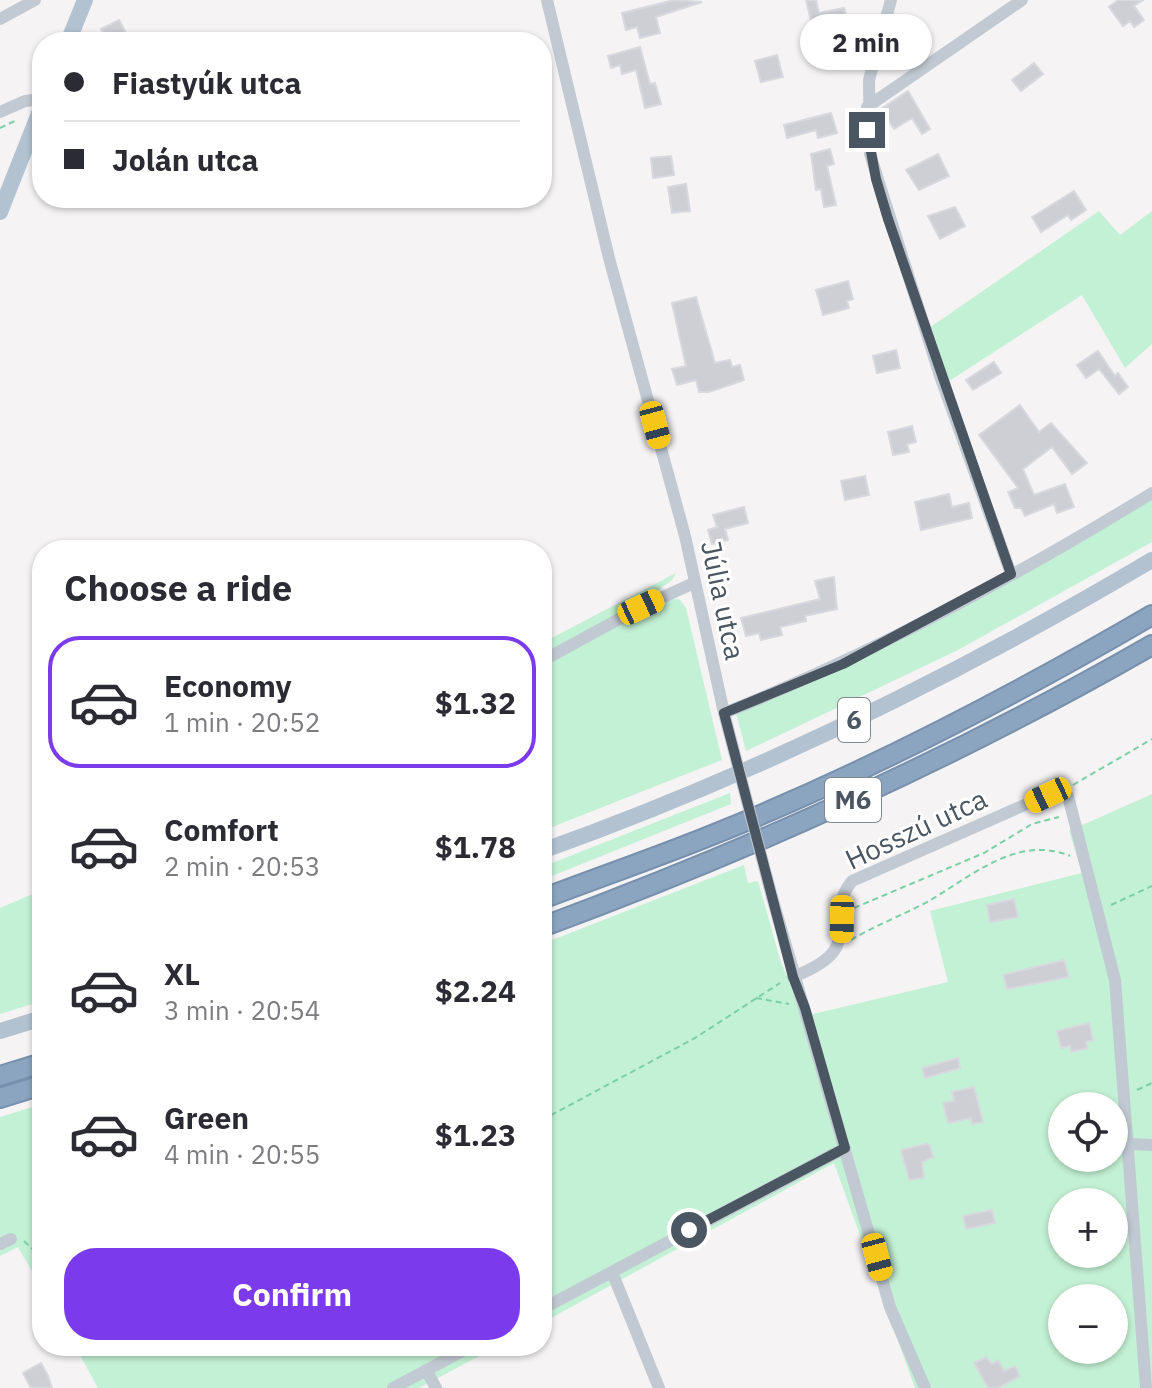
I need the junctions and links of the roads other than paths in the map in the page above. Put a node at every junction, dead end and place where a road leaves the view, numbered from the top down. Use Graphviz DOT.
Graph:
graph roads {
  1 [pos="35,0"];
  2 [pos="85,0"];
  3 [pos="547,0"];
  4 [pos="891,0"];
  5 [pos="1022,0"];
  6 [pos="0,19"];
  7 [pos="72,32"];
  8 [pos="32,100"];
  9 [pos="867,107"];
  10 [pos="0,112"];
  11 [pos="32,131"];
  12 [pos="0,212"];
  13 [pos="1152,493"];
  14 [pos="1152,560"];
  15 [pos="1011,574"];
  16 [pos="694,583"];
  17 [pos="1152,615"];
  18 [pos="1152,645"];
  19 [pos="552,656"];
  20 [pos="724,713"];
  21 [pos="552,847"];
  22 [pos="552,895"];
  23 [pos="552,923"];
  24 [pos="793,977"];
  25 [pos="32,1021"];
  26 [pos="0,1031"];
  27 [pos="32,1066"];
  28 [pos="0,1076"];
  29 [pos="32,1088"];
  30 [pos="0,1098"];
  31 [pos="1130,1144"];
  32 [pos="1152,1145"];
  33 [pos="845,1148"];
  34 [pos="612,1272"];
  35 [pos="552,1304"];
  36 [pos="453,1356"];
  37 [pos="426,1370"];
  38 [pos="393,1388"];
  39 [pos="436,1388"];
  40 [pos="659,1388"];
  41 [pos="925,1388"];
  42 [pos="1146,1388"];
  1 -- 6 [label="street"];
  2 -- 7 [label="main road"];
  3 -- 16 [label="street, Júlia utca"];
  4 -- 9 [label="street"];
  5 -- 9 [label="street"];
  8 -- 10 [label="street"];
  9 -- 15 [label="street"];
  11 -- 12 [label="main road"];
  13 -- 15 [label="street"];
  14 -- 21 [label="main road, 6"];
  15 -- 20 [label="street"];
  16 -- 19 [label="street"];
  16 -- 20 [label="street, Júlia utca"];
  17 -- 22 [label="highway, M6"];
  18 -- 23 [label="highway, M6"];
  20 -- 24 [label="street, Júlia utca, bridge"];
  24 -- 31 [label="street, Hosszú utca"];
  24 -- 33 [label="street, Júlia utca"];
  25 -- 26 [label="main road"];
  27 -- 28 [label="highway"];
  29 -- 30 [label="highway"];
  31 -- 32 [label="street"];
  31 -- 42 [label="street"];
  33 -- 34 [label="street"];
  33 -- 41 [label="street, Júlia utca"];
  34 -- 35 [label="street"];
  34 -- 40 [label="street"];
  36 -- 37 [label="street"];
  37 -- 38 [label="street"];
  37 -- 39 [label="street"];
}
